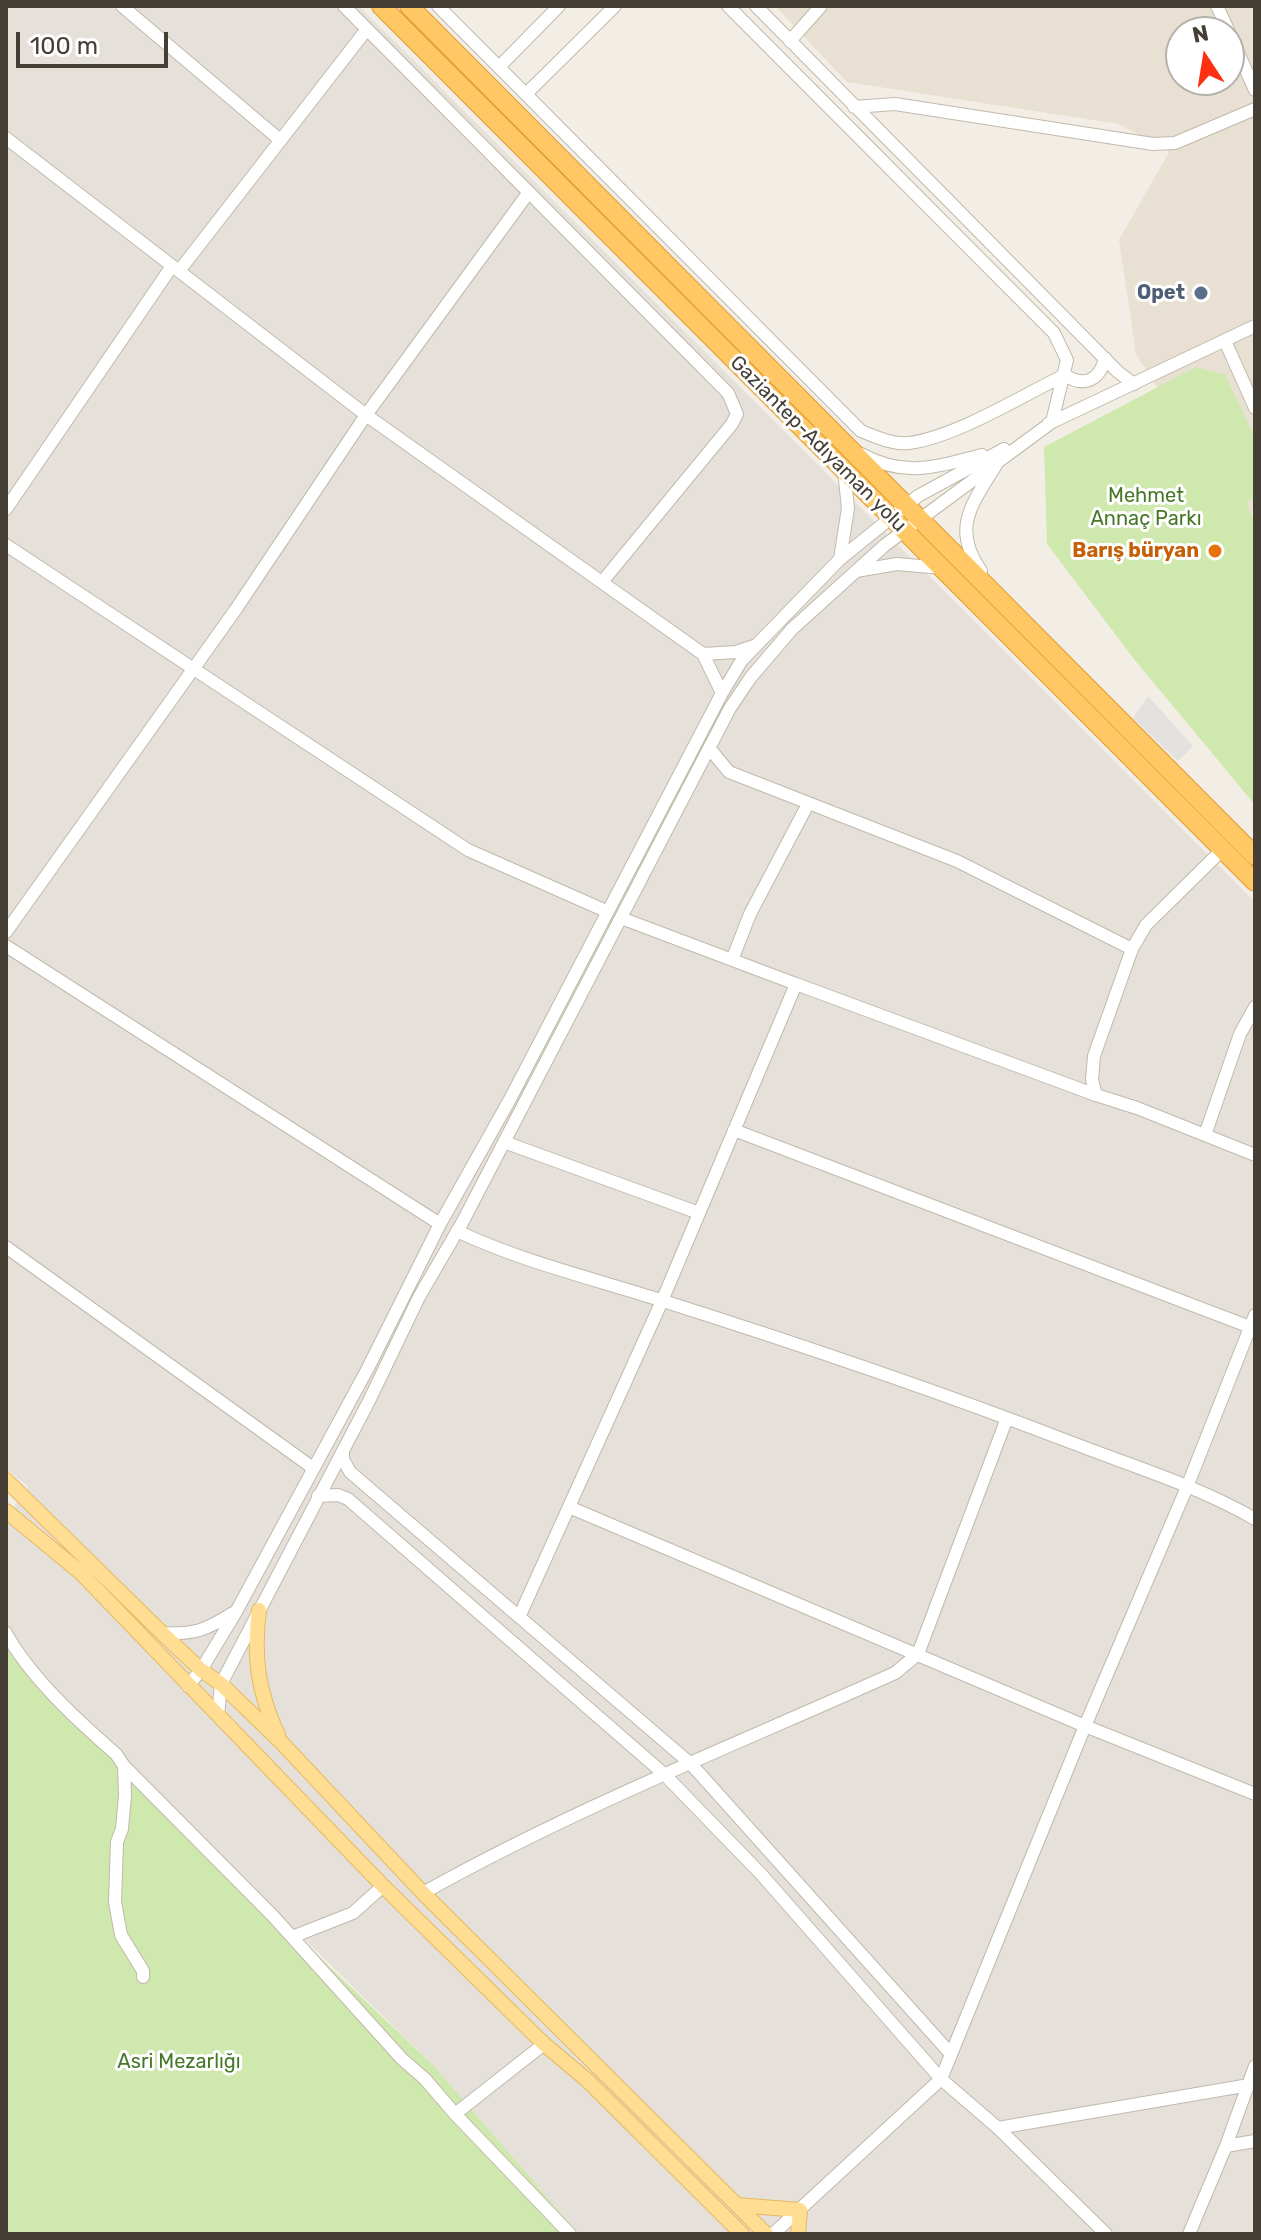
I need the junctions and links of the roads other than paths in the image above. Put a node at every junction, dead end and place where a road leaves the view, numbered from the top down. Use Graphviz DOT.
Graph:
graph roads {
  1 [pos="122,6"];
  2 [pos="344,6"];
  3 [pos="381,6"];
  4 [pos="409,6"];
  5 [pos="559,6"];
  6 [pos="728,6"];
  7 [pos="756,6"];
  8 [pos="821,6"];
  9 [pos="441,7"];
  10 [pos="611,7"];
  11 [pos="367,29"];
  12 [pos="790,41"];
  13 [pos="499,67"];
  14 [pos="1245,68"];
  15 [pos="1255,90"];
  16 [pos="526,94"];
  17 [pos="854,107"];
  18 [pos="1255,109"];
  19 [pos="6,138"];
  20 [pos="280,140"];
  21 [pos="529,192"];
  22 [pos="176,269"];
  23 [pos="1255,326"];
  24 [pos="1225,341"];
  25 [pos="1105,358"];
  26 [pos="1065,375"];
  27 [pos="1134,384"];
  28 [pos="1255,408"];
  29 [pos="366,415"];
  30 [pos="1052,422"];
  31 [pos="845,445"];
  32 [pos="1001,455"];
  33 [pos="844,471"];
  34 [pos="6,509"];
  35 [pos="905,518"];
  36 [pos="6,545"];
  37 [pos="840,559"];
  38 [pos="942,568"];
  39 [pos="856,571"];
  40 [pos="602,582"];
  41 [pos="994,590"];
  42 [pos="757,644"];
  43 [pos="703,654"];
  44 [pos="194,668"];
  45 [pos="722,693"];
  46 [pos="710,749"];
  47 [pos="808,804"];
  48 [pos="1222,850"];
  49 [pos="1255,856"];
  50 [pos="1255,882"];
  51 [pos="606,911"];
  52 [pos="621,918"];
  53 [pos="6,932"];
  54 [pos="6,946"];
  55 [pos="1132,949"];
  56 [pos="732,960"];
  57 [pos="796,984"];
  58 [pos="1255,1007"];
  59 [pos="1096,1095"];
  60 [pos="734,1130"];
  61 [pos="1205,1135"];
  62 [pos="504,1142"];
  63 [pos="1255,1155"];
  64 [pos="699,1213"];
  65 [pos="440,1224"];
  66 [pos="457,1231"];
  67 [pos="6,1247"];
  68 [pos="662,1301"];
  69 [pos="1253,1321"];
  70 [pos="1007,1418"];
  71 [pos="343,1450"];
  72 [pos="313,1468"];
  73 [pos="6,1480"];
  74 [pos="1187,1487"];
  75 [pos="318,1496"];
  76 [pos="569,1507"];
  77 [pos="7,1516"];
  78 [pos="1255,1519"];
  79 [pos="259,1610"];
  80 [pos="236,1612"];
  81 [pos="520,1615"];
  82 [pos="6,1633"];
  83 [pos="162,1633"];
  84 [pos="918,1654"];
  85 [pos="201,1670"];
  86 [pos="221,1684"];
  87 [pos="188,1686"];
  88 [pos="218,1716"];
  89 [pos="1085,1726"];
  90 [pos="281,1742"];
  91 [pos="691,1764"];
  92 [pos="124,1766"];
  93 [pos="664,1774"];
  94 [pos="1255,1794"];
  95 [pos="383,1886"];
  96 [pos="423,1893"];
  97 [pos="292,1937"];
  98 [pos="143,1977"];
  99 [pos="544,2044"];
  100 [pos="950,2053"];
  101 [pos="1255,2066"];
  102 [pos="941,2079"];
  103 [pos="1251,2084"];
  104 [pos="455,2114"];
  105 [pos="998,2128"];
  106 [pos="1255,2141"];
  107 [pos="1226,2146"];
  108 [pos="736,2205"];
  109 [pos="800,2210"];
  110 [pos="570,2234"];
  111 [pos="742,2234"];
  112 [pos="766,2234"];
  113 [pos="773,2234"];
  114 [pos="798,2234"];
  115 [pos="1106,2234"];
  116 [pos="1189,2234"];
  1 -- 20 [label="street"];
  2 -- 11 [label="street"];
  3 -- 33 [label="highway, Gaziantep-Adıyaman yolu"];
  4 -- 31 [label="highway, Gaziantep-Adıyaman yolu"];
  5 -- 13 [label="street"];
  6 -- 26 [label="street"];
  7 -- 12 [label="street"];
  8 -- 12 [label="street"];
  9 -- 13 [label="street"];
  10 -- 16 [label="street"];
  11 -- 20 [label="street"];
  11 -- 21 [label="street"];
  12 -- 17 [label="street"];
  13 -- 16 [label="street"];
  14 -- 15 [label="street"];
  16 -- 26 [label="street"];
  17 -- 18 [label="street"];
  17 -- 25 [label="street"];
  19 -- 22 [label="street"];
  20 -- 22 [label="street"];
  21 -- 29 [label="street"];
  21 -- 40 [label="street"];
  22 -- 29 [label="street"];
  22 -- 34 [label="street"];
  23 -- 24 [label="street"];
  24 -- 27 [label="street"];
  24 -- 28 [label="street"];
  25 -- 26 [label="street"];
  25 -- 27 [label="street"];
  26 -- 30 [label="street"];
  27 -- 30 [label="street"];
  29 -- 40 [label="street"];
  29 -- 44 [label="street"];
  30 -- 32 [label="street"];
  31 -- 32 [label="street"];
  31 -- 35 [label="highway, Gaziantep-Adıyaman yolu"];
  32 -- 35 [label="street"];
  32 -- 35 [label="street"];
  32 -- 41 [label="street"];
  33 -- 35 [label="highway, Gaziantep-Adıyaman yolu"];
  33 -- 37 [label="street"];
  35 -- 37 [label="street"];
  35 -- 38 [label="highway, Gaziantep-Adıyaman yolu"];
  35 -- 39 [label="street"];
  35 -- 41 [label="highway, Gaziantep-Adıyaman yolu"];
  36 -- 44 [label="street"];
  37 -- 42 [label="street"];
  38 -- 39 [label="street"];
  38 -- 48 [label="highway, Gaziantep-Adıyaman yolu"];
  39 -- 46 [label="street"];
  40 -- 43 [label="street"];
  41 -- 49 [label="highway, Gaziantep-Adıyaman yolu"];
  42 -- 43 [label="street"];
  42 -- 45 [label="street"];
  43 -- 45 [label="street"];
  44 -- 51 [label="street"];
  44 -- 53 [label="street"];
  45 -- 51 [label="street"];
  46 -- 47 [label="street"];
  46 -- 52 [label="street"];
  47 -- 55 [label="street"];
  47 -- 56 [label="street"];
  48 -- 50 [label="highway, Gaziantep-Adıyaman yolu"];
  48 -- 55 [label="street"];
  51 -- 65 [label="street"];
  52 -- 56 [label="street"];
  52 -- 62 [label="street"];
  54 -- 65 [label="street"];
  55 -- 59 [label="street"];
  56 -- 57 [label="street"];
  57 -- 59 [label="street"];
  57 -- 60 [label="street"];
  58 -- 61 [label="street"];
  59 -- 61 [label="street"];
  60 -- 64 [label="street"];
  60 -- 69 [label="street"];
  61 -- 63 [label="street"];
  62 -- 64 [label="street"];
  62 -- 66 [label="street"];
  64 -- 68 [label="street"];
  65 -- 72 [label="street"];
  66 -- 68 [label="street"];
  66 -- 71 [label="street"];
  67 -- 72 [label="street"];
  68 -- 70 [label="street"];
  68 -- 76 [label="street"];
  69 -- 74 [label="street"];
  70 -- 74 [label="street"];
  70 -- 84 [label="street"];
  71 -- 75 [label="street"];
  71 -- 81 [label="street"];
  72 -- 80 [label="street"];
  73 -- 83 [label="main road"];
  74 -- 78 [label="street"];
  74 -- 89 [label="street"];
  75 -- 79 [label="street"];
  75 -- 93 [label="street"];
  76 -- 81 [label="street"];
  76 -- 84 [label="street"];
  77 -- 87 [label="main road"];
  79 -- 86 [label="street"];
  79 -- 90 [label="main road"];
  80 -- 83 [label="street"];
  80 -- 85 [label="street"];
  81 -- 91 [label="street"];
  82 -- 92 [label="street"];
  83 -- 85 [label="main road"];
  84 -- 89 [label="street"];
  84 -- 91 [label="street"];
  85 -- 86 [label="main road"];
  85 -- 87 [label="street"];
  86 -- 88 [label="street"];
  86 -- 90 [label="main road"];
  87 -- 88 [label="main road"];
  88 -- 95 [label="main road"];
  89 -- 94 [label="street"];
  89 -- 100 [label="street"];
  90 -- 96 [label="main road"];
  91 -- 93 [label="street"];
  91 -- 100 [label="street"];
  92 -- 97 [label="street"];
  92 -- 98 [label="street"];
  93 -- 96 [label="street"];
  93 -- 102 [label="street"];
  95 -- 97 [label="street"];
  95 -- 99 [label="main road"];
  96 -- 108 [label="main road"];
  97 -- 104 [label="street"];
  99 -- 104 [label="street"];
  99 -- 111 [label="main road"];
  100 -- 102 [label="street"];
  101 -- 103 [label="street"];
  102 -- 105 [label="street"];
  102 -- 109 [label="street"];
  103 -- 105 [label="street"];
  103 -- 107 [label="street"];
  104 -- 110 [label="street"];
  105 -- 115 [label="street"];
  106 -- 107 [label="street"];
  107 -- 116 [label="street"];
  108 -- 109 [label="main road"];
  108 -- 112 [label="main road"];
  109 -- 113 [label="street"];
  109 -- 114 [label="main road"];
}
